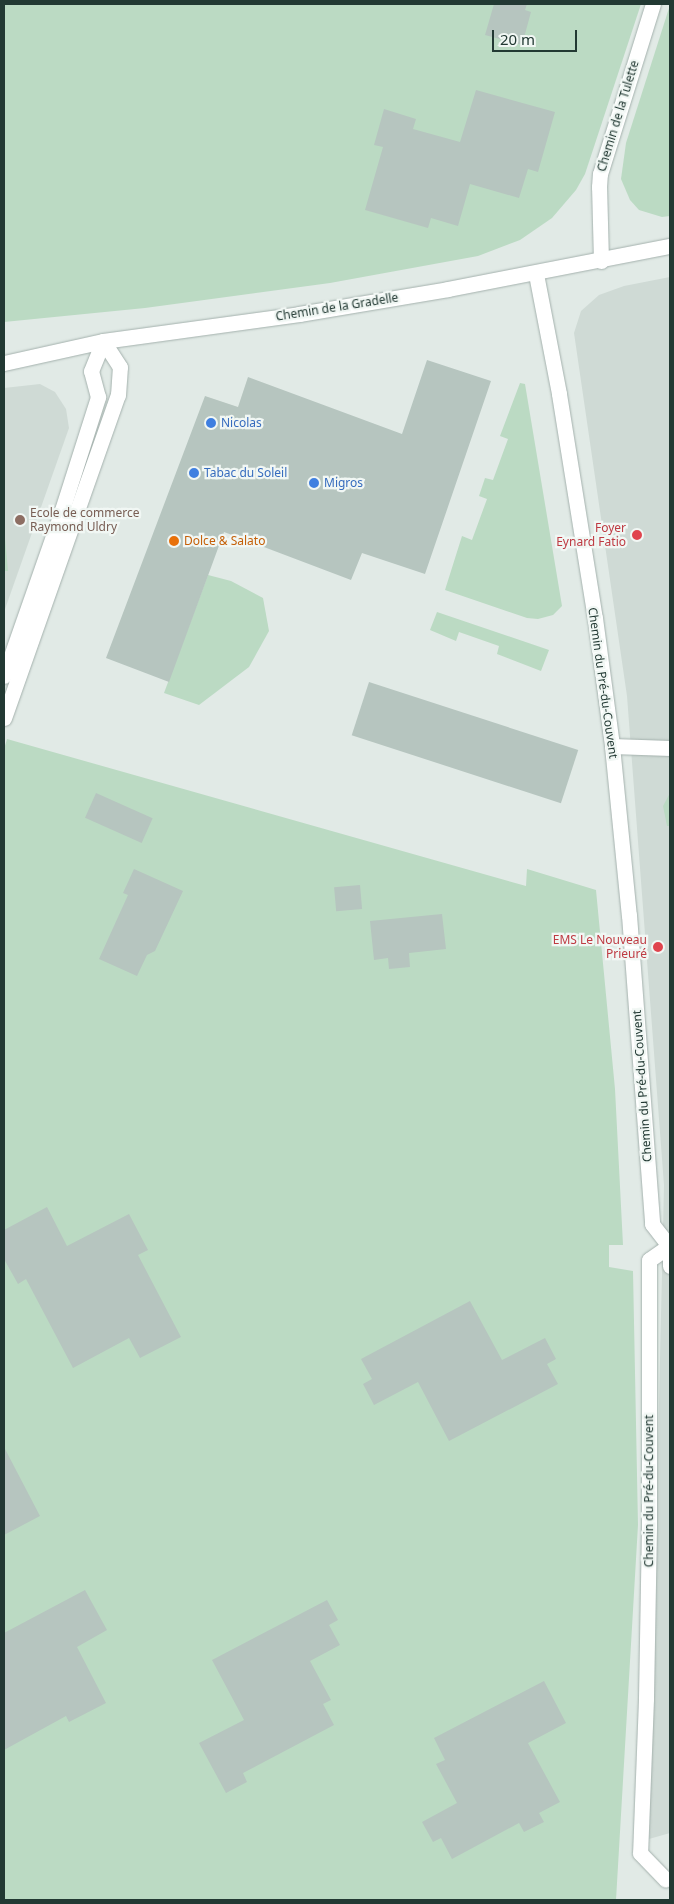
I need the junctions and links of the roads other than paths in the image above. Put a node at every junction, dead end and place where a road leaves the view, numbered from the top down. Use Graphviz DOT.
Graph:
graph roads {
  1 [pos="653,4"];
  2 [pos="670,246"];
  3 [pos="601,261"];
  4 [pos="536,274"];
  5 [pos="103,342"];
  6 [pos="4,363"];
  7 [pos="4,676"];
  8 [pos="4,718"];
  9 [pos="612,746"];
  10 [pos="670,748"];
  11 [pos="669,1244"];
  12 [pos="670,1266"];
  13 [pos="666,1880"];
  1 -- 3 [label="street, Chemin de la Tulette"];
  2 -- 3 [label="street, Chemin de la Gradelle"];
  3 -- 4 [label="street, Chemin de la Gradelle"];
  4 -- 5 [label="street, Chemin de la Gradelle"];
  4 -- 9 [label="street, Chemin du Pré-du-Couvent"];
  5 -- 6 [label="street, Chemin de la Gradelle"];
  5 -- 7 [label="street"];
  5 -- 8 [label="street"];
  9 -- 10 [label="street"];
  9 -- 11 [label="street, Chemin du Pré-du-Couvent"];
  11 -- 12 [label="street"];
  11 -- 13 [label="street, Chemin du Pré-du-Couvent"];
}
